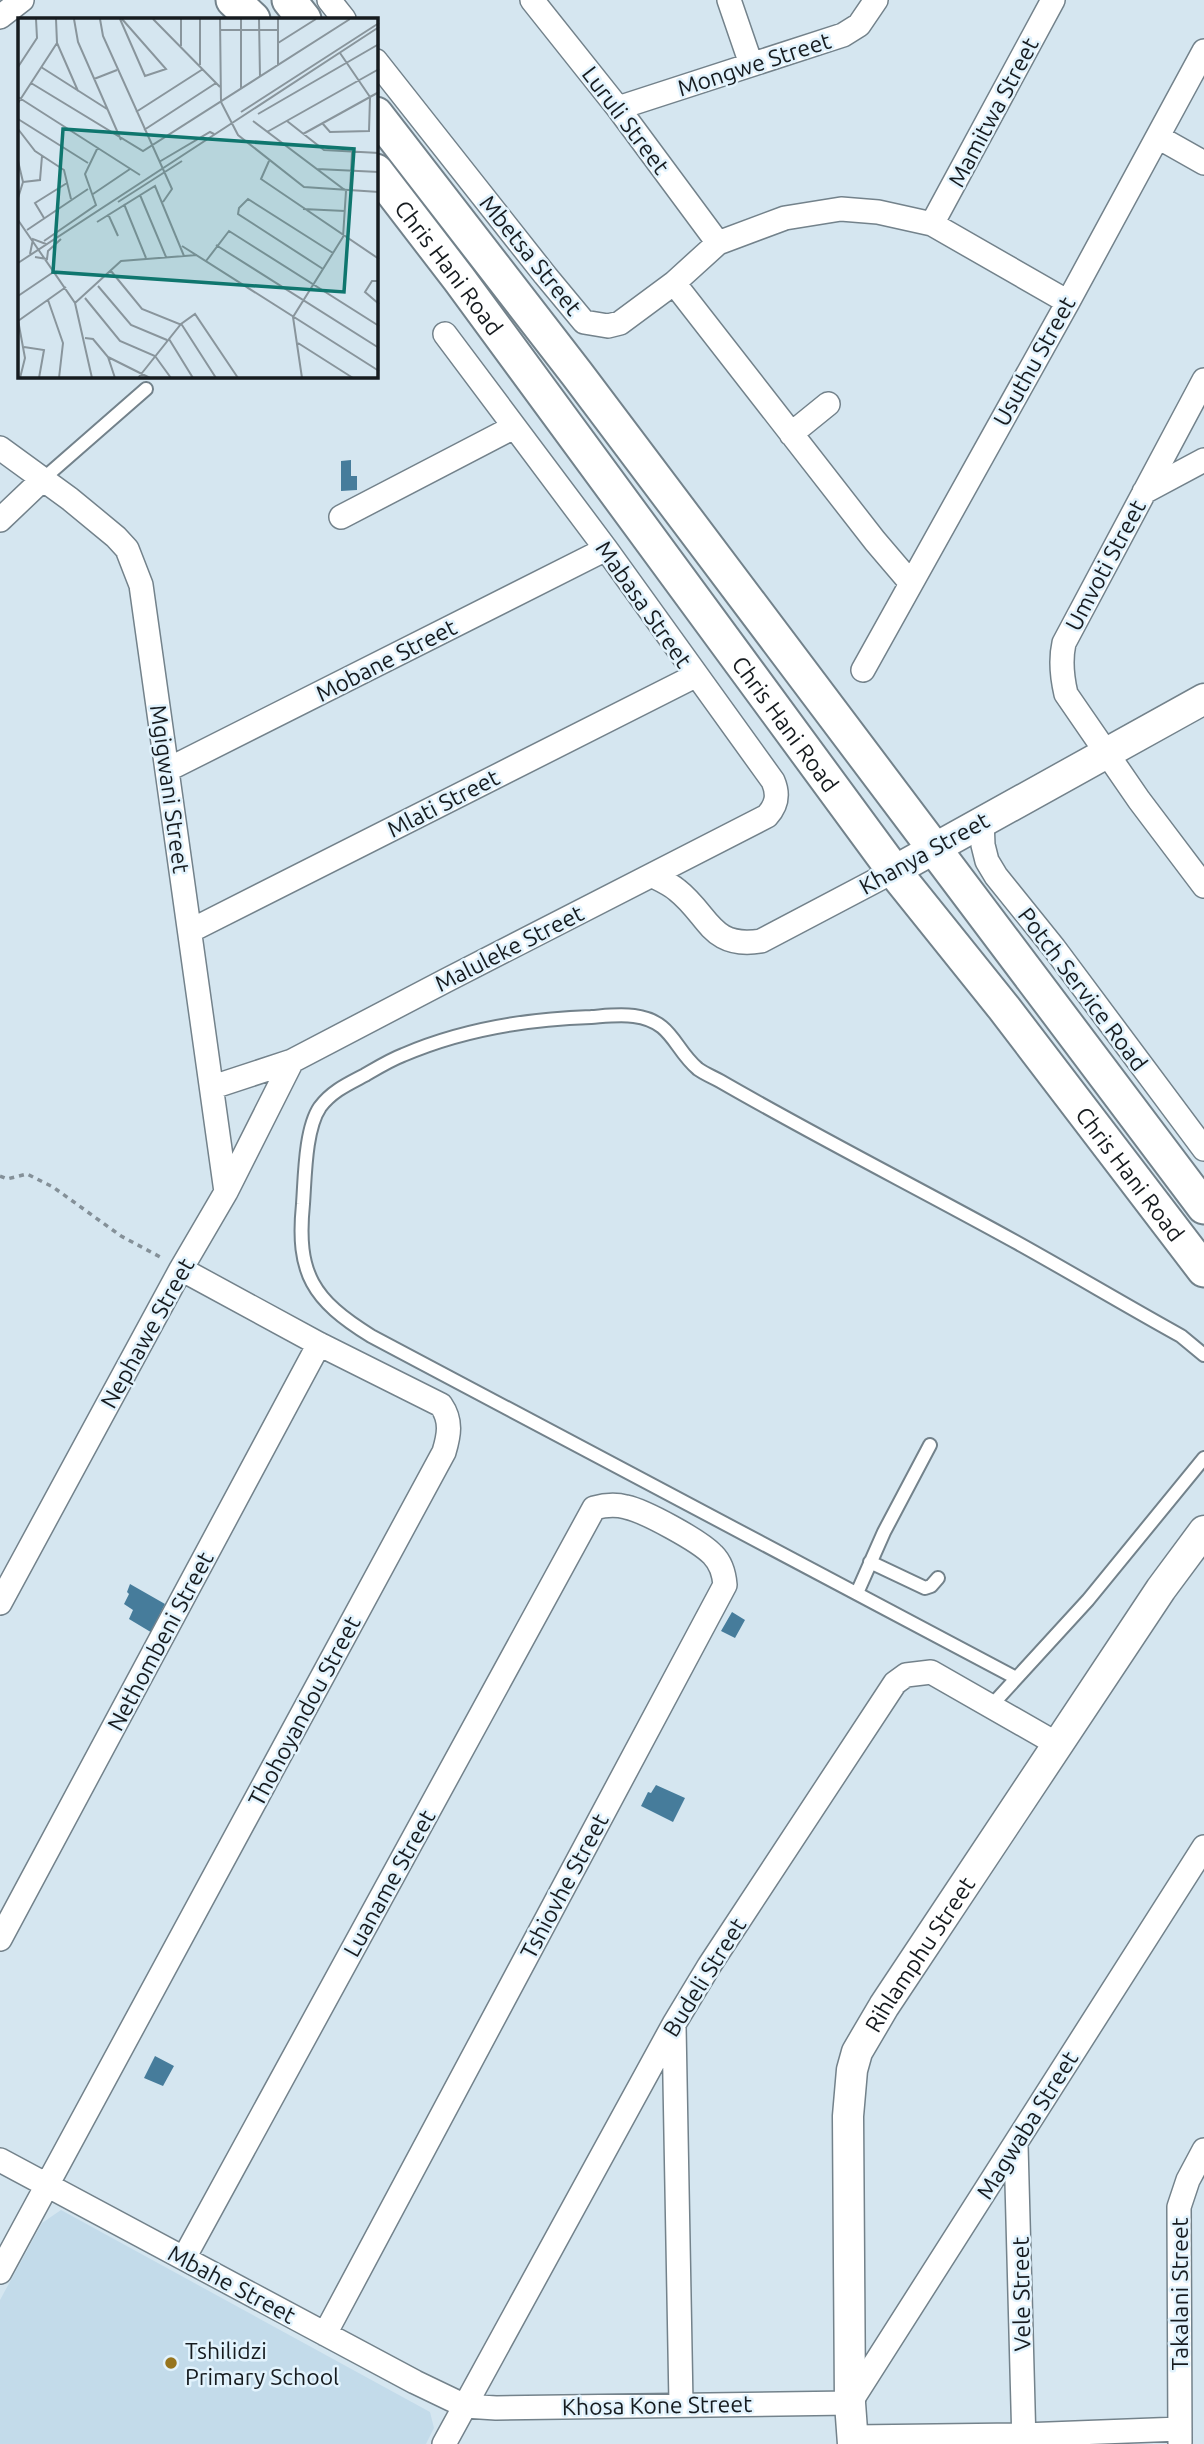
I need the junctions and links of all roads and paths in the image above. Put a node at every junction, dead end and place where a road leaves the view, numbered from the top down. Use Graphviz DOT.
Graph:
graph roads {
  1 [pos="233,0"];
  2 [pos="245,0"];
  3 [pos="289,0"];
  4 [pos="329,0"];
  5 [pos="532,0"];
  6 [pos="729,0"];
  7 [pos="876,0"];
  8 [pos="1054,0"];
  9 [pos="252,18"];
  10 [pos="259,18"];
  11 [pos="303,18"];
  12 [pos="343,18"];
  13 [pos="1204,51"];
  14 [pos="378,64"];
  15 [pos="751,64"];
  16 [pos="618,108"];
  17 [pos="378,117"];
  18 [pos="1158,137"];
  19 [pos="1204,163"];
  20 [pos="378,174"];
  21 [pos="932,224"];
  22 [pos="718,243"];
  23 [pos="674,283"];
  24 [pos="1068,302"];
  25 [pos="445,334"];
  26 [pos="1204,380"];
  27 [pos="146,390"];
  28 [pos="828,404"];
  29 [pos="514,427"];
  30 [pos="791,434"];
  31 [pos="0,448"];
  32 [pos="1204,460"];
  33 [pos="43,479"];
  34 [pos="1144,492"];
  35 [pos="341,517"];
  36 [pos="0,520"];
  37 [pos="606,549"];
  38 [pos="910,582"];
  39 [pos="863,670"];
  40 [pos="695,676"];
  41 [pos="1204,699"];
  42 [pos="1106,752"];
  43 [pos="167,770"];
  44 [pos="773,781"];
  45 [pos="982,820"];
  46 [pos="933,849"];
  47 [pos="894,871"];
  48 [pos="653,876"];
  49 [pos="1204,886"];
  50 [pos="190,930"];
  51 [pos="292,1061"];
  52 [pos="213,1087"];
  53 [pos="1204,1149"];
  54 [pos="0,1176"];
  55 [pos="226,1192"];
  56 [pos="1204,1207"];
  57 [pos="181,1269"];
  58 [pos="1204,1269"];
  59 [pos="319,1344"];
  60 [pos="1204,1355"];
  61 [pos="930,1445"];
  62 [pos="1204,1458"];
  63 [pos="594,1508"];
  64 [pos="1204,1531"];
  65 [pos="870,1562"];
  66 [pos="938,1578"];
  67 [pos="857,1593"];
  68 [pos="0,1604"];
  69 [pos="1016,1678"];
  70 [pos="991,1706"];
  71 [pos="1058,1744"];
  72 [pos="1204,1847"];
  73 [pos="0,1939"];
  74 [pos="674,2024"];
  75 [pos="1016,2145"];
  76 [pos="1204,2150"];
  77 [pos="0,2160"];
  78 [pos="47,2186"];
  79 [pos="184,2258"];
  80 [pos="0,2272"];
  81 [pos="325,2334"];
  82 [pos="850,2403"];
  83 [pos="681,2404"];
  84 [pos="465,2406"];
  85 [pos="1180,2437"];
  86 [pos="1024,2439"];
  87 [pos="853,2441"];
  88 [pos="444,2444"];
  1 -- 9 [label="main road"];
  2 -- 10 [label="main road"];
  3 -- 11 [label="main road"];
  4 -- 12 [label="street"];
  5 -- 16 [label="street, Luruli Street"];
  6 -- 15 [label="street"];
  7 -- 15 [label="street, Mongwe Street"];
  8 -- 21 [label="street, Mamitwa Street"];
  13 -- 18 [label="street, Usuthu Street"];
  14 -- 23 [label="street, Mbetsa Street"];
  15 -- 16 [label="street, Mongwe Street"];
  16 -- 22 [label="street, Luruli Street"];
  17 -- 46 [label="main road, Chris Hani Road"];
  18 -- 19 [label="street"];
  18 -- 24 [label="street, Usuthu Street"];
  20 -- 47 [label="main road, Chris Hani Road"];
  21 -- 22 [label="street, Mbetsa Street"];
  21 -- 24 [label="street, Mbetsa Street"];
  22 -- 23 [label="street, Mbetsa Street"];
  23 -- 30 [label="street"];
  24 -- 38 [label="street, Usuthu Street"];
  25 -- 29 [label="street, Mabasa Street"];
  26 -- 34 [label="street, Umvoti Street"];
  27 -- 33 [label="lane"];
  28 -- 30 [label="street"];
  29 -- 35 [label="street"];
  29 -- 37 [label="street, Mabasa Street"];
  30 -- 38 [label="street"];
  31 -- 33 [label="street, Mgigwani Street"];
  32 -- 34 [label="street"];
  33 -- 36 [label="street"];
  33 -- 43 [label="street, Mgigwani Street"];
  34 -- 42 [label="street, Umvoti Street"];
  37 -- 40 [label="street, Mabasa Street"];
  37 -- 43 [label="street, Mobane Street"];
  38 -- 39 [label="street, Usuthu Street"];
  40 -- 44 [label="street, Mabasa Street"];
  40 -- 50 [label="street, Mlati Street"];
  41 -- 42 [label="street, Khanya Street"];
  42 -- 45 [label="street, Khanya Street"];
  42 -- 49 [label="street, Umvoti Street"];
  43 -- 50 [label="street, Mgigwani Street"];
  44 -- 48 [label="street, Maluleke Street"];
  45 -- 46 [label="street, Khanya Street"];
  45 -- 53 [label="street, Potch Service Road"];
  46 -- 47 [label="street, Khanya Street"];
  46 -- 56 [label="main road, Chris Hani Road"];
  47 -- 48 [label="street, Khanya Street"];
  47 -- 58 [label="main road, Chris Hani Road"];
  48 -- 51 [label="street, Maluleke Street"];
  50 -- 52 [label="street, Mgigwani Street"];
  51 -- 52 [label="street, Maluleke Street"];
  51 -- 55 [label="street, Nephawe Street"];
  52 -- 55 [label="street, Mgigwani Street"];
  54 -- 57 [label="path"];
  55 -- 57 [label="street, Nephawe Street"];
  57 -- 59 [label="street, Thohoyandou Street"];
  57 -- 68 [label="street, Nephawe Street"];
  59 -- 73 [label="street, Nethombeni Street"];
  59 -- 78 [label="street, Thohoyandou Street"];
  60 -- 67 [label="lane"];
  61 -- 65 [label="lane"];
  62 -- 69 [label="lane"];
  63 -- 79 [label="street, Luaname Street"];
  63 -- 81 [label="street, Tshiovhe Street"];
  64 -- 71 [label="street, Rihlamphu Street"];
  65 -- 66 [label="lane"];
  65 -- 67 [label="lane"];
  67 -- 69 [label="lane"];
  69 -- 70 [label="lane"];
  70 -- 71 [label="street, Budeli Street"];
  70 -- 74 [label="street, Budeli Street"];
  71 -- 82 [label="street, Rihlamphu Street"];
  72 -- 75 [label="street, Magwaba Street"];
  74 -- 83 [label="street"];
  74 -- 84 [label="street, Budeli Street"];
  75 -- 82 [label="street, Magwaba Street"];
  75 -- 86 [label="street, Vele Street"];
  76 -- 85 [label="street, Takalani Street"];
  77 -- 78 [label="street, Mbahe Street"];
  78 -- 79 [label="street, Mbahe Street"];
  78 -- 80 [label="street, Thohoyandou Street"];
  79 -- 81 [label="street, Mbahe Street"];
  81 -- 84 [label="street, Mbahe Street"];
  82 -- 83 [label="street, Khosa Kone Street"];
  82 -- 87 [label="street, Rihlamphu Street"];
  83 -- 84 [label="street, Khosa Kone Street"];
  84 -- 88 [label="street, Budeli Street"];
  85 -- 86 [label="street"];
  86 -- 87 [label="street"];
}
